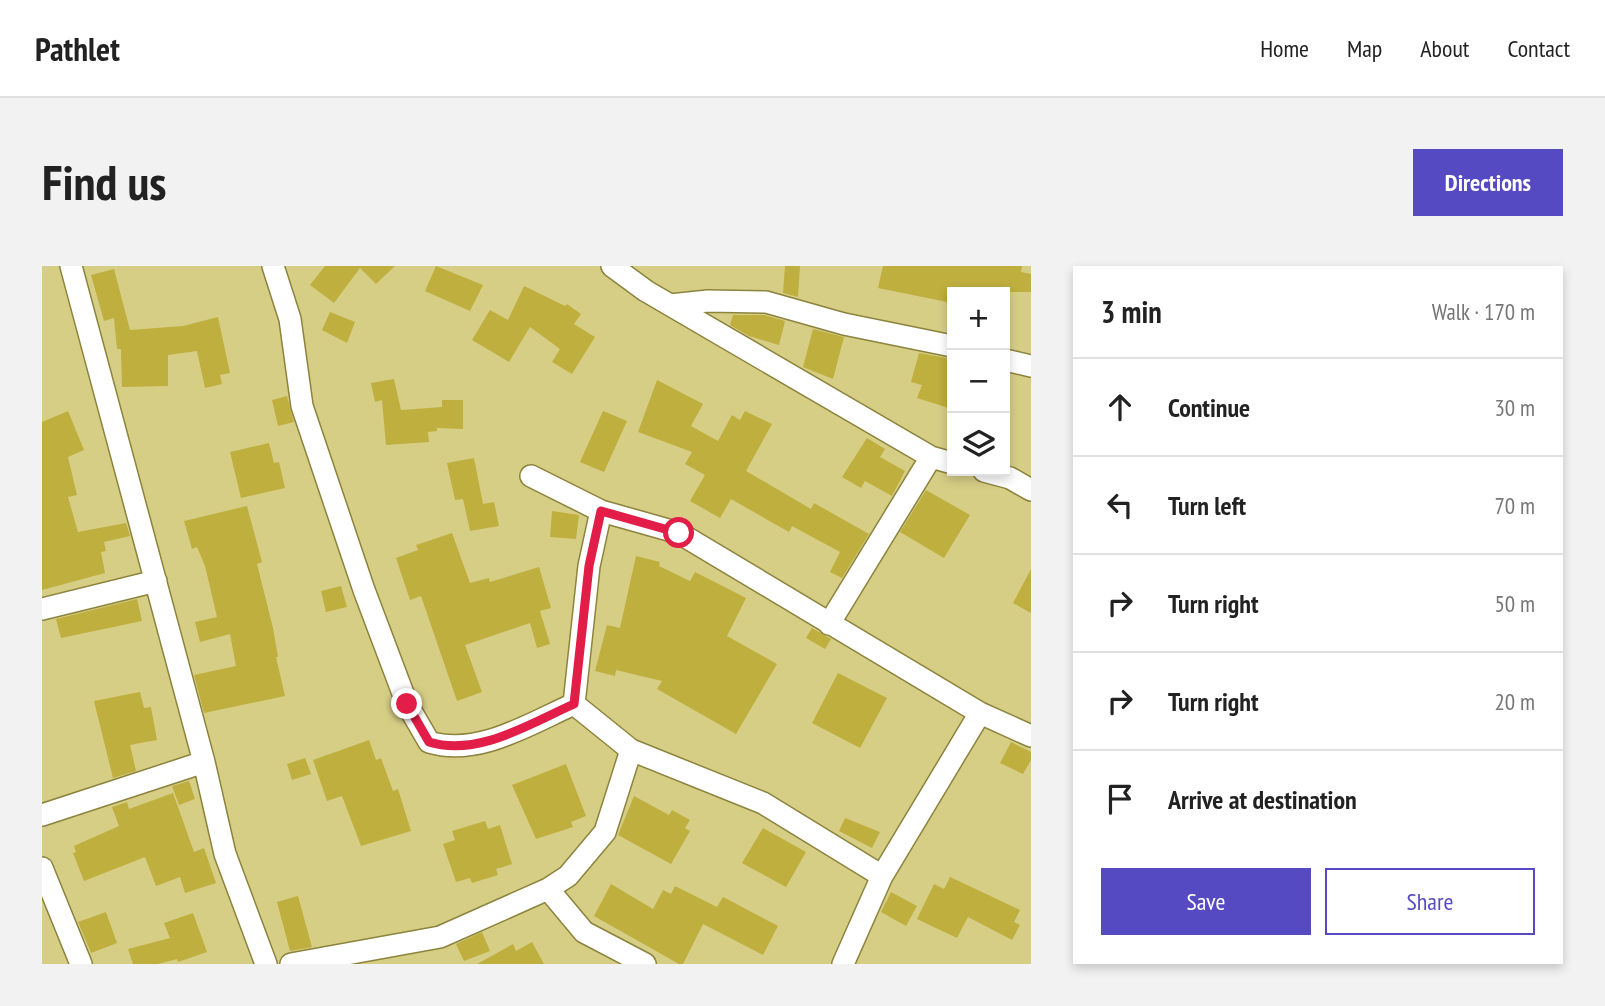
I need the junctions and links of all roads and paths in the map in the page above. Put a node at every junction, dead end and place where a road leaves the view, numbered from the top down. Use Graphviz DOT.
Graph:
graph roads {
  1 [pos="71,266"];
  2 [pos="272,266"];
  3 [pos="612,266"];
  4 [pos="670,305"];
  5 [pos="947,345"];
  6 [pos="1010,361"];
  7 [pos="1031,366"];
  8 [pos="931,457"];
  9 [pos="947,462"];
  10 [pos="531,475"];
  11 [pos="1003,476"];
  12 [pos="1031,490"];
  13 [pos="601,511"];
  14 [pos="156,581"];
  15 [pos="42,609"];
  16 [pos="829,624"];
  17 [pos="574,704"];
  18 [pos="979,713"];
  19 [pos="1031,736"];
  20 [pos="631,750"];
  21 [pos="204,762"];
  22 [pos="42,816"];
  23 [pos="42,868"];
  24 [pos="882,876"];
  25 [pos="548,889"];
  26 [pos="81,964"];
  27 [pos="266,964"];
  28 [pos="291,964"];
  29 [pos="645,964"];
  30 [pos="843,964"];
  1 -- 14 [label="street"];
  2 -- 17 [label="street"];
  3 -- 4 [label="street"];
  4 -- 5 [label="street"];
  4 -- 8 [label="street"];
  6 -- 7 [label="street"];
  8 -- 9 [label="street"];
  8 -- 16 [label="street"];
  10 -- 13 [label="street"];
  11 -- 12 [label="street"];
  13 -- 16 [label="street"];
  13 -- 17 [label="street"];
  14 -- 15 [label="street"];
  14 -- 21 [label="street"];
  16 -- 18 [label="street"];
  17 -- 20 [label="street"];
  18 -- 19 [label="street"];
  18 -- 24 [label="street"];
  20 -- 24 [label="street"];
  20 -- 25 [label="street"];
  21 -- 22 [label="street"];
  21 -- 27 [label="street"];
  23 -- 26 [label="street"];
  24 -- 30 [label="street"];
  25 -- 28 [label="street"];
  25 -- 29 [label="street"];
}
